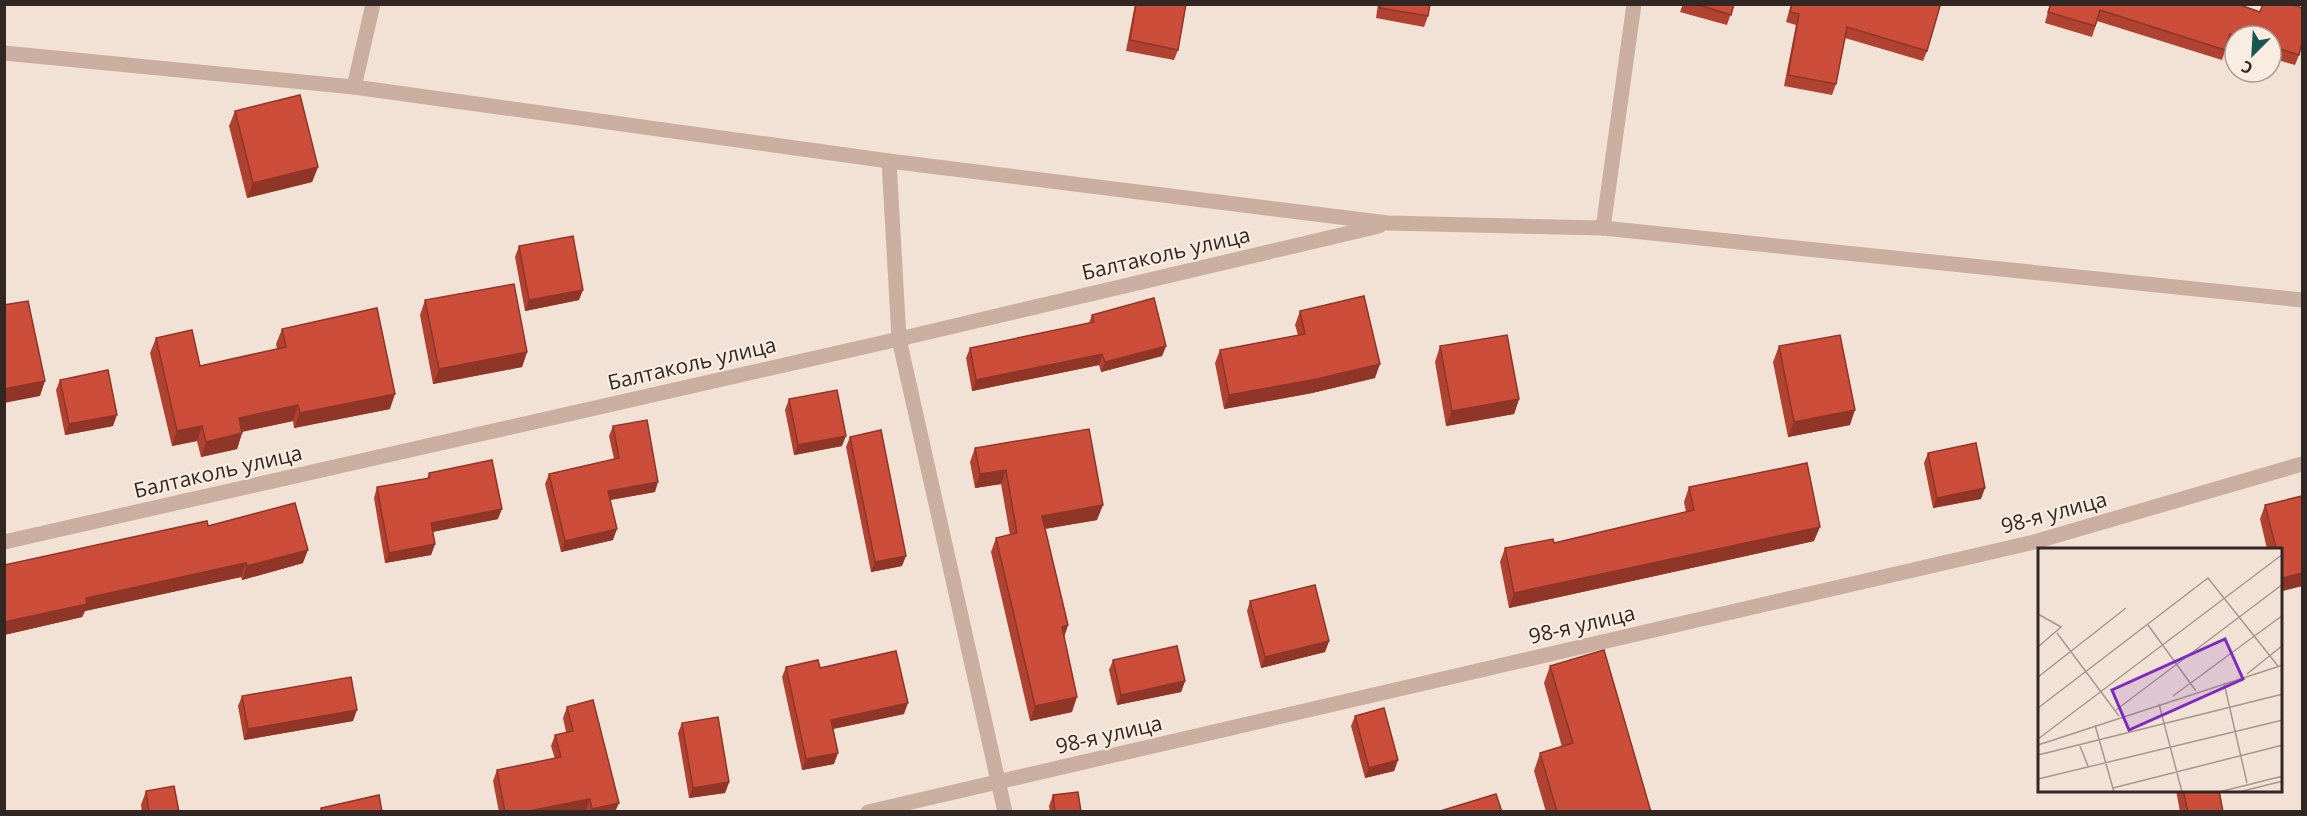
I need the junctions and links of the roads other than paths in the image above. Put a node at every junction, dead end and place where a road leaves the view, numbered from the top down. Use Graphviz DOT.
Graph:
graph roads {
  1 [pos="373,4"];
  2 [pos="1634,4"];
  3 [pos="4,53"];
  4 [pos="354,87"];
  5 [pos="889,161"];
  6 [pos="1388,223"];
  7 [pos="1603,228"];
  8 [pos="2302,300"];
  9 [pos="899,339"];
  10 [pos="2302,464"];
  11 [pos="4,542"];
  12 [pos="998,783"];
  13 [pos="868,812"];
  14 [pos="1005,812"];
  1 -- 4 [label="street"];
  2 -- 7 [label="street"];
  3 -- 4 [label="street"];
  4 -- 5 [label="street"];
  5 -- 6 [label="street"];
  5 -- 9 [label="street"];
  6 -- 7 [label="street"];
  6 -- 9 [label="street, Балтаколь улица"];
  7 -- 8 [label="street"];
  9 -- 11 [label="street, Балтаколь улица"];
  9 -- 12 [label="street"];
  10 -- 12 [label="street, 98-я улица"];
  12 -- 13 [label="street, 98-я улица"];
  12 -- 14 [label="street"];
}
